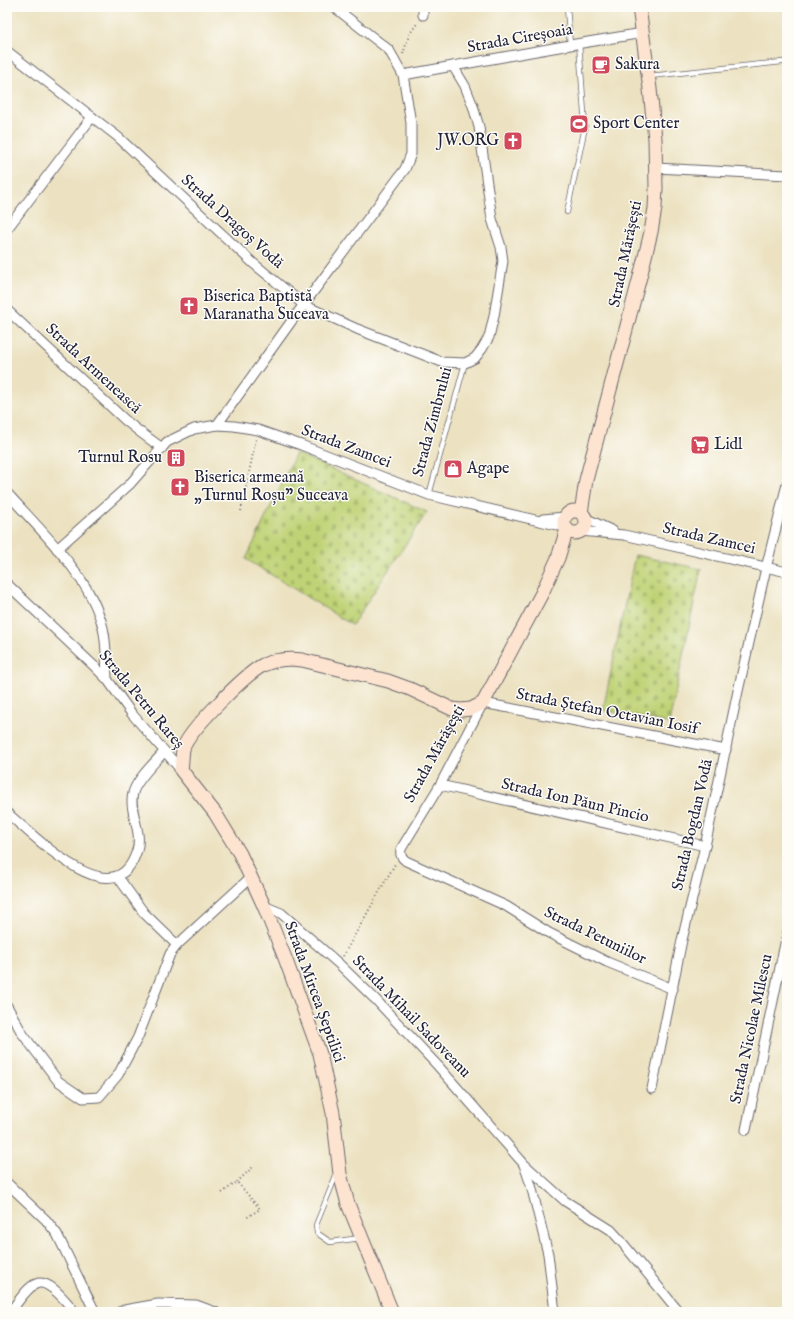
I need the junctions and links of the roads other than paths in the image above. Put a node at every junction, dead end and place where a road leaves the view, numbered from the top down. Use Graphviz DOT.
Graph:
graph roads {
  1 [pos="334,7"];
  2 [pos="567,7"];
  3 [pos="639,7"];
  4 [pos="643,34"];
  5 [pos="579,43"];
  6 [pos="570,45"];
  7 [pos="7,51"];
  8 [pos="782,62"];
  9 [pos="453,66"];
  10 [pos="403,75"];
  11 [pos="649,76"];
  12 [pos="92,117"];
  13 [pos="656,168"];
  14 [pos="787,175"];
  15 [pos="567,212"];
  16 [pos="7,229"];
  17 [pos="304,304"];
  18 [pos="7,310"];
  19 [pos="465,363"];
  20 [pos="217,425"];
  21 [pos="162,448"];
  22 [pos="787,484"];
  23 [pos="7,493"];
  24 [pos="428,495"];
  25 [pos="574,522"];
  26 [pos="624,535"];
  27 [pos="56,549"];
  28 [pos="766,568"];
  29 [pos="787,572"];
  30 [pos="7,584"];
  31 [pos="107,679"];
  32 [pos="483,703"];
  33 [pos="726,750"];
  34 [pos="164,752"];
  35 [pos="181,770"];
  36 [pos="440,785"];
  37 [pos="7,813"];
  38 [pos="705,846"];
  39 [pos="400,853"];
  40 [pos="118,876"];
  41 [pos="251,877"];
  42 [pos="264,906"];
  43 [pos="787,934"];
  44 [pos="177,945"];
  45 [pos="673,989"];
  46 [pos="7,1006"];
  47 [pos="652,1089"];
  48 [pos="746,1130"];
  49 [pos="524,1164"];
  50 [pos="339,1167"];
  51 [pos="7,1183"];
  52 [pos="361,1238"];
  53 [pos="10,1312"];
  54 [pos="75,1312"];
  55 [pos="95,1312"];
  56 [pos="119,1312"];
  57 [pos="215,1312"];
  58 [pos="392,1312"];
  59 [pos="554,1312"];
  60 [pos="679,1312"];
  1 -- 10 [label="street"];
  2 -- 6 [label="lane"];
  3 -- 4 [label="street, Strada Mărășești"];
  4 -- 5 [label="street, Strada Cireșoaia"];
  4 -- 11 [label="street, Strada Mărășești"];
  5 -- 6 [label="street, Strada Cireșoaia"];
  5 -- 15 [label="lane"];
  6 -- 9 [label="street, Strada Cireșoaia"];
  7 -- 12 [label="street, Strada Dragoș Vodă"];
  8 -- 11 [label="lane"];
  9 -- 10 [label="street, Strada Cireșoaia"];
  9 -- 19 [label="street, Strada Zimbrului"];
  10 -- 17 [label="street"];
  11 -- 13 [label="street, Strada Mărășești"];
  12 -- 16 [label="street"];
  12 -- 17 [label="street, Strada Dragoș Vodă"];
  13 -- 14 [label="street"];
  13 -- 25 [label="street, Strada Mărășești"];
  17 -- 19 [label="street, Strada Dragoș Vodă"];
  17 -- 20 [label="street"];
  18 -- 21 [label="street, Strada Armenească"];
  19 -- 24 [label="lane, Strada Zimbrului"];
  20 -- 21 [label="street, Strada Zamcei"];
  20 -- 24 [label="street, Strada Zamcei"];
  21 -- 27 [label="street, Strada Zamcei"];
  22 -- 28 [label="street, Strada Bogdan Vodă"];
  23 -- 27 [label="street"];
  24 -- 25 [label="street, Strada Zamcei"];
  25 -- 26 [label="street, Strada Zamcei"];
  25 -- 26 [label="street, Strada Zamcei"];
  25 -- 32 [label="street, Strada Mărășești"];
  26 -- 28 [label="street, Strada Zamcei"];
  27 -- 31 [label="street"];
  28 -- 29 [label="street, Strada Zamcei"];
  28 -- 33 [label="street, Strada Bogdan Vodă"];
  30 -- 31 [label="street, Strada Petru Rareș"];
  31 -- 34 [label="street, Strada Petru Rareș"];
  32 -- 33 [label="street, Strada Ștefan Octavian Iosif"];
  32 -- 35 [label="street"];
  32 -- 36 [label="street, Strada Mărășești"];
  33 -- 38 [label="street, Strada Bogdan Vodă"];
  34 -- 35 [label="street, Strada Petru Rareș"];
  34 -- 40 [label="street"];
  35 -- 41 [label="street, Strada Mircea Șeptilici"];
  36 -- 38 [label="street, Strada Ion Păun Pincio"];
  36 -- 39 [label="street, Strada Mărășești"];
  37 -- 40 [label="street"];
  38 -- 45 [label="street, Strada Bogdan Vodă"];
  39 -- 45 [label="street, Strada Petuniilor"];
  40 -- 44 [label="street"];
  41 -- 42 [label="street, Strada Mircea Șeptilici"];
  41 -- 44 [label="street"];
  42 -- 49 [label="street, Strada Mihail Sadoveanu"];
  42 -- 50 [label="street, Strada Mircea Șeptilici"];
  43 -- 48 [label="street, Strada Nicolae Milescu"];
  44 -- 46 [label="street"];
  45 -- 47 [label="street, Strada Bogdan Vodă"];
  49 -- 59 [label="street, Strada Mihail Sadoveanu"];
  49 -- 60 [label="street, Strada Mihail Sadoveanu"];
  50 -- 52 [label="street, Strada Mircea Șeptilici"];
  50 -- 52 [label="lane"];
  51 -- 55 [label="street"];
  52 -- 58 [label="street, Strada Mircea Șeptilici"];
  53 -- 54 [label="street"];
  56 -- 57 [label="street"];
}
